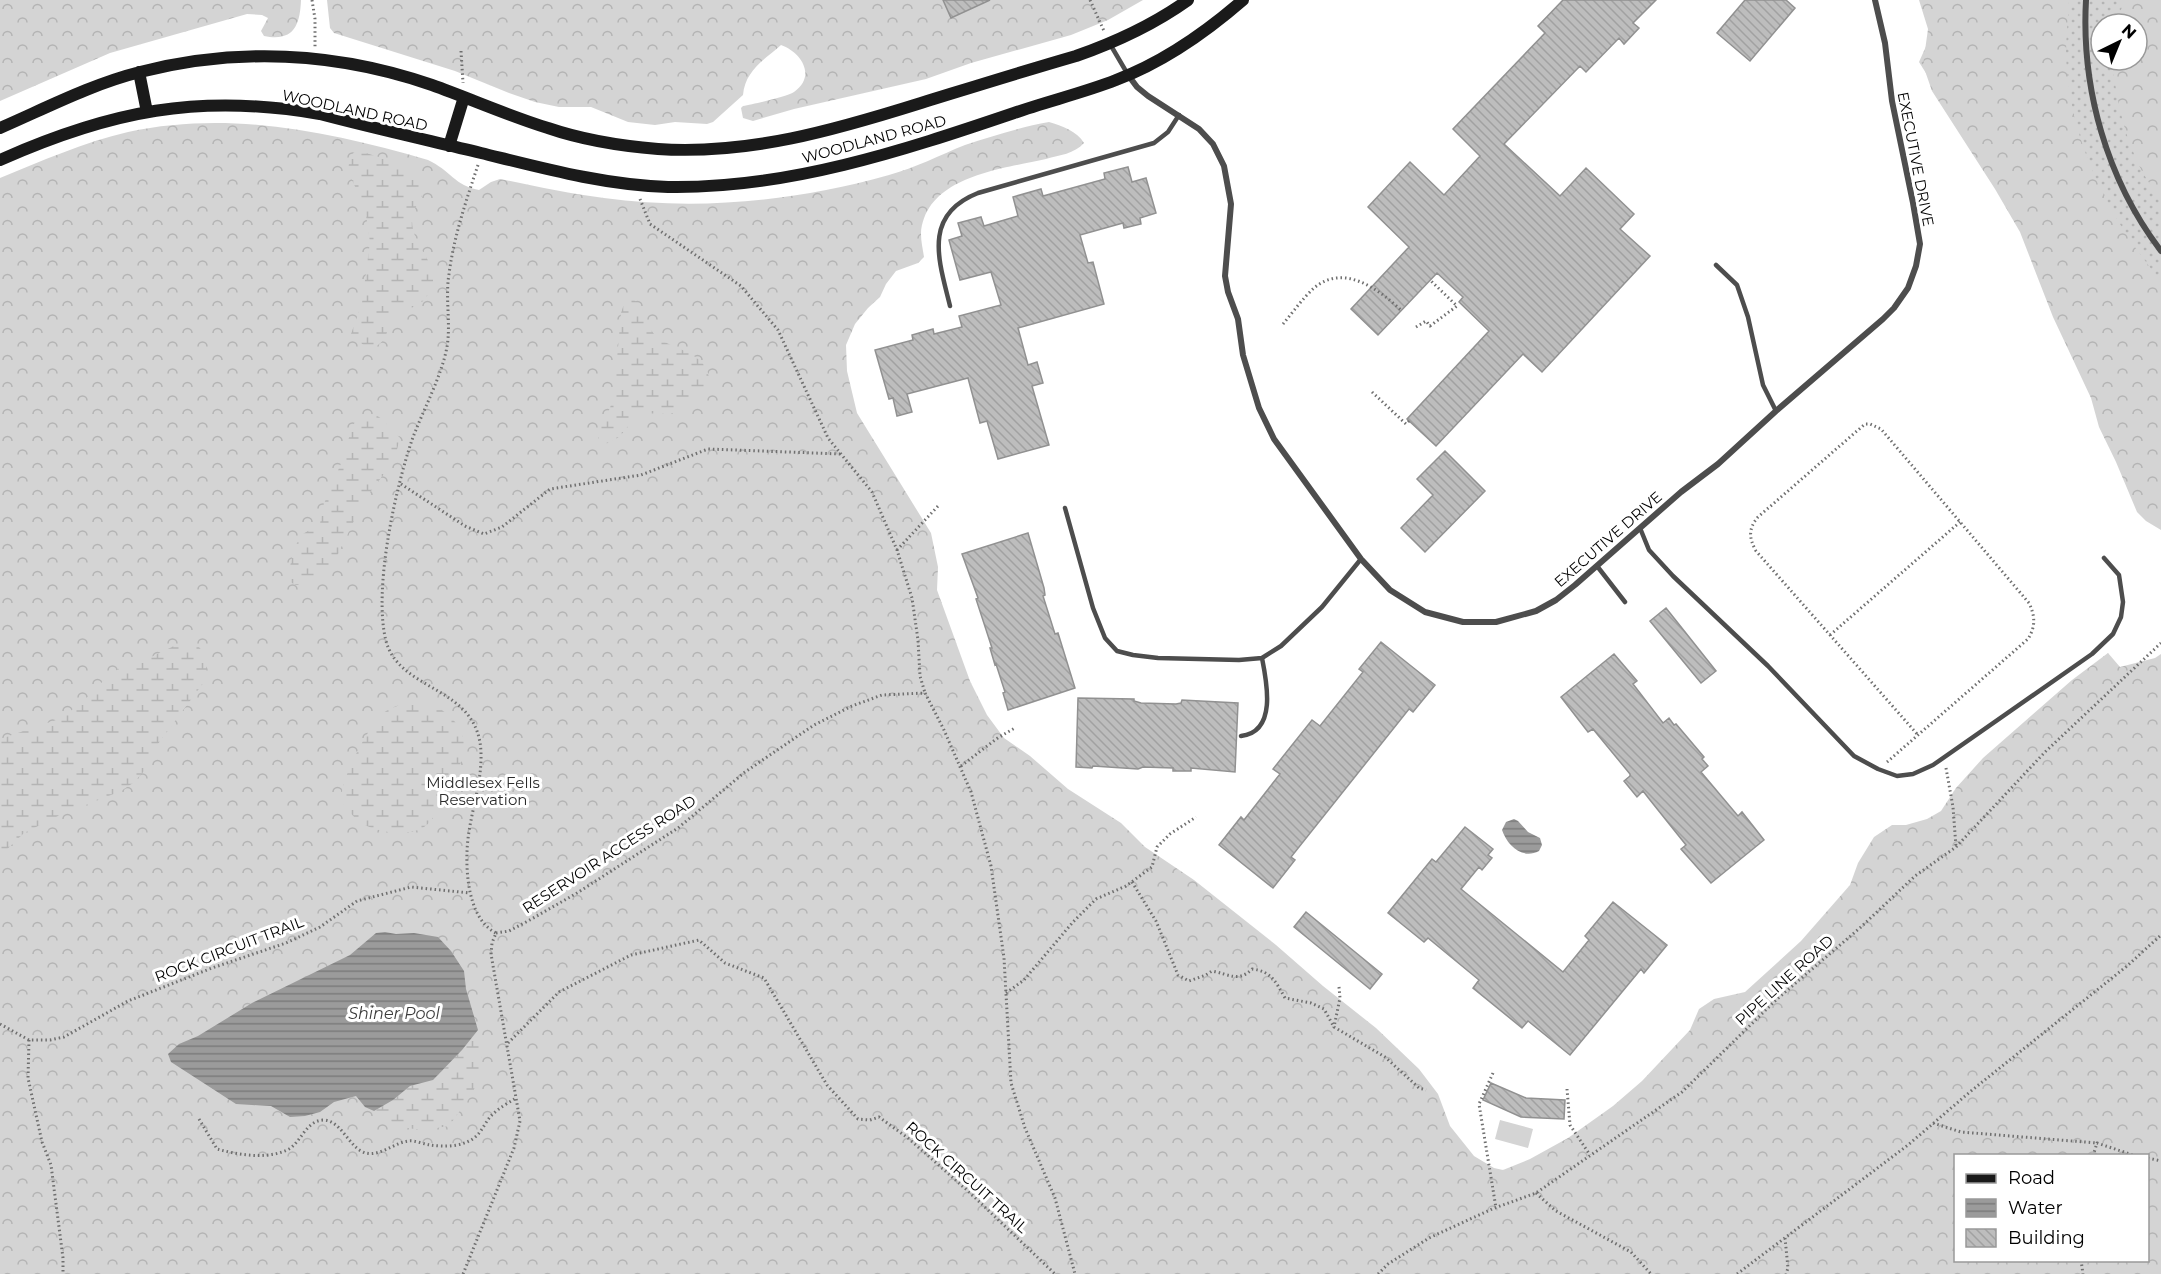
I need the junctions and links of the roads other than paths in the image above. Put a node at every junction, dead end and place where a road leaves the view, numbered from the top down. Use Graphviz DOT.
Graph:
graph roads {
  1 [pos="1188,0"];
  2 [pos="1244,0"];
  3 [pos="1875,0"];
  4 [pos="2086,0"];
  5 [pos="1109,44"];
  6 [pos="139,72"];
  7 [pos="1128,75"];
  8 [pos="464,97"];
  9 [pos="147,111"];
  10 [pos="1179,116"];
  11 [pos="0,128"];
  12 [pos="449,146"];
  13 [pos="0,160"];
  14 [pos="2161,251"];
  15 [pos="1716,265"];
  16 [pos="950,306"];
  17 [pos="1776,411"];
  18 [pos="1065,508"];
  19 [pos="1640,528"];
  20 [pos="2104,558"];
  21 [pos="1361,559"];
  22 [pos="1597,567"];
  23 [pos="1625,602"];
  24 [pos="1262,658"];
  25 [pos="1241,736"];
  1 -- 5 [label="main road, WOODLAND ROAD"];
  2 -- 7 [label="main road, WOODLAND ROAD"];
  3 -- 17 [label="street, EXECUTIVE DRIVE"];
  4 -- 14 [label="street"];
  5 -- 7 [label="lane"];
  5 -- 8 [label="main road, WOODLAND ROAD"];
  6 -- 8 [label="main road, WOODLAND ROAD"];
  6 -- 9 [label="main road"];
  6 -- 11 [label="main road, WOODLAND ROAD"];
  7 -- 10 [label="street, EXECUTIVE DRIVE"];
  7 -- 12 [label="main road, WOODLAND ROAD"];
  8 -- 12 [label="main road"];
  9 -- 12 [label="main road, WOODLAND ROAD"];
  9 -- 13 [label="main road, WOODLAND ROAD"];
  10 -- 16 [label="lane"];
  10 -- 21 [label="street, EXECUTIVE DRIVE"];
  15 -- 17 [label="lane"];
  17 -- 19 [label="street, EXECUTIVE DRIVE"];
  18 -- 24 [label="lane"];
  19 -- 20 [label="lane"];
  19 -- 22 [label="street, EXECUTIVE DRIVE"];
  21 -- 22 [label="street, EXECUTIVE DRIVE"];
  21 -- 24 [label="lane"];
  22 -- 23 [label="lane"];
  24 -- 25 [label="lane"];
}
